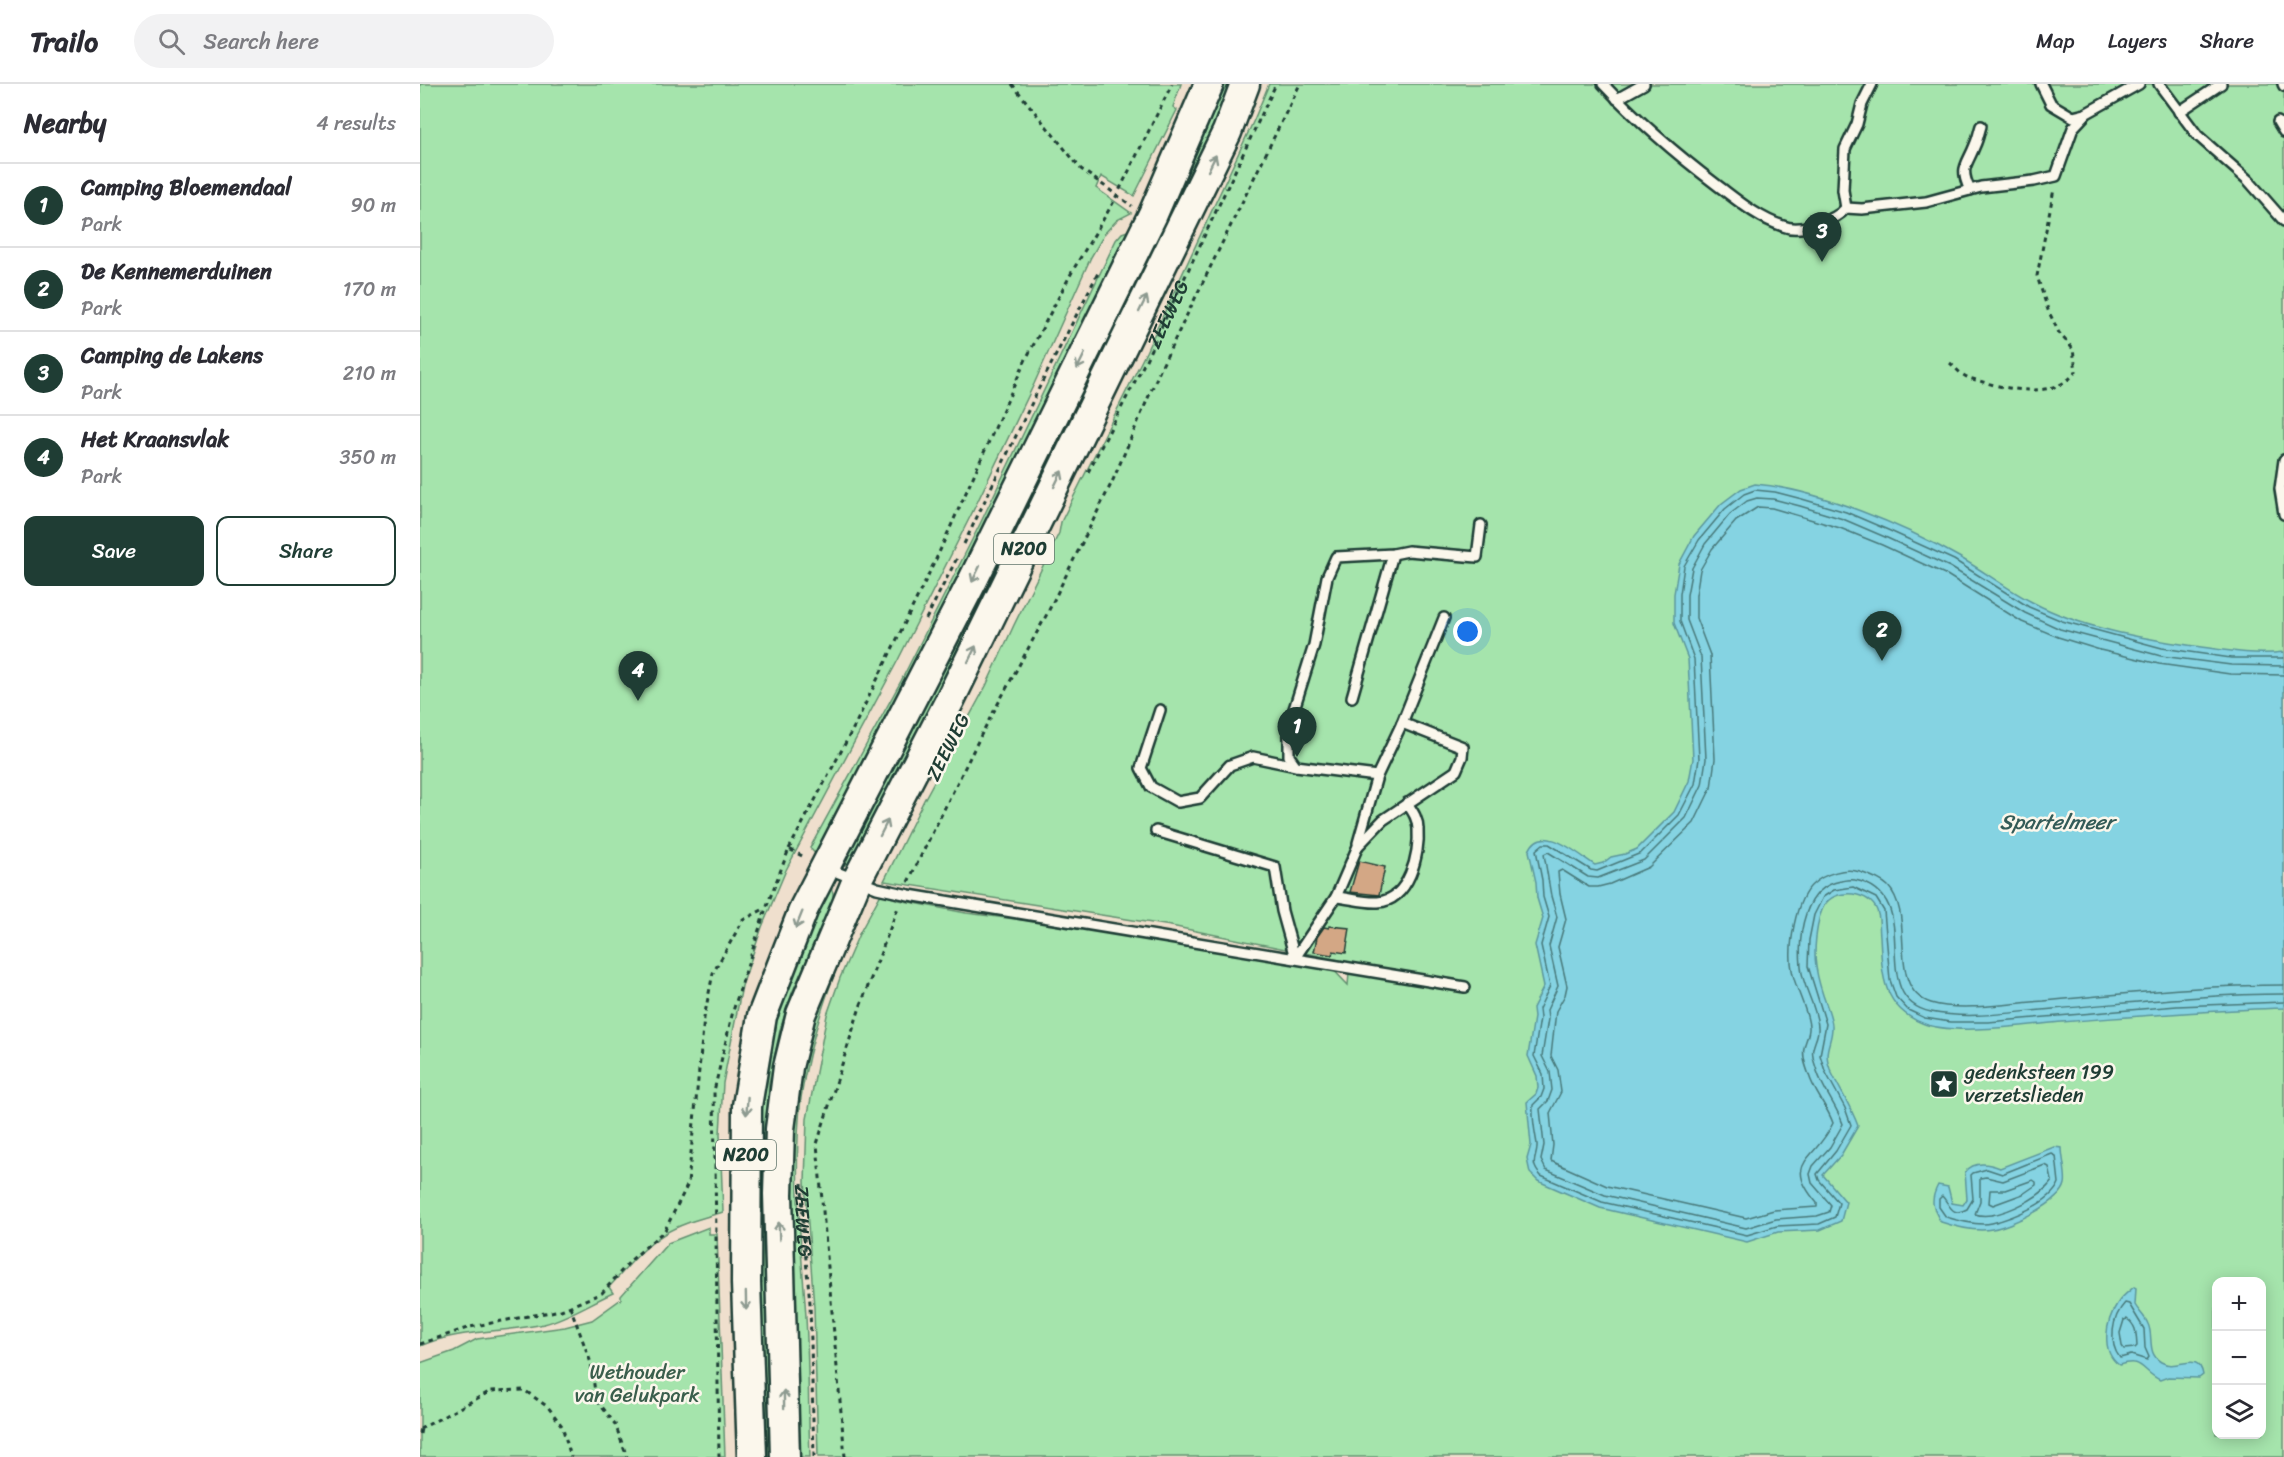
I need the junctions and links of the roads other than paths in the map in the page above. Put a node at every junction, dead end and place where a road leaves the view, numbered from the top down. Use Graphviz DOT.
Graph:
graph roads {
  1 [pos="1209,84"];
  2 [pos="1245,84"];
  3 [pos="1603,84"];
  4 [pos="1644,84"];
  5 [pos="1872,84"];
  6 [pos="2041,84"];
  7 [pos="2139,84"];
  8 [pos="2159,84"];
  9 [pos="2221,84"];
  10 [pos="1617,99"];
  11 [pos="2179,112"];
  12 [pos="2087,113"];
  13 [pos="2278,122"];
  14 [pos="1981,126"];
  15 [pos="2284,132"];
  16 [pos="1970,190"];
  17 [pos="1846,208"];
  18 [pos="2284,221"];
  19 [pos="2284,460"];
  20 [pos="2284,514"];
  21 [pos="1481,525"];
  22 [pos="1393,554"];
  23 [pos="1444,618"];
  24 [pos="1352,697"];
  25 [pos="1160,710"];
  26 [pos="1402,723"];
  27 [pos="1296,766"];
  28 [pos="1377,776"];
  29 [pos="1407,803"];
  30 [pos="1156,831"];
  31 [pos="1358,846"];
  32 [pos="824,867"];
  33 [pos="857,880"];
  34 [pos="1336,897"];
  35 [pos="1295,958"];
  36 [pos="1465,987"];
  37 [pos="752,1457"];
  38 [pos="785,1457"];
  1 -- 32 [label="main road, N200, one-way"];
  33 -- 2 [label="main road, ZEEWEG / N200, one-way"];
  3 -- 10 [label="lane"];
  4 -- 10 [label="lane"];
  5 -- 17 [label="lane"];
  6 -- 12 [label="lane"];
  7 -- 12 [label="lane"];
  8 -- 11 [label="lane"];
  9 -- 11 [label="lane"];
  10 -- 17 [label="lane"];
  11 -- 18 [label="lane"];
  12 -- 16 [label="lane"];
  13 -- 15 [label="lane"];
  14 -- 16 [label="lane"];
  16 -- 17 [label="lane"];
  19 -- 20 [label="lane"];
  21 -- 22 [label="lane"];
  22 -- 24 [label="lane"];
  22 -- 27 [label="lane"];
  23 -- 26 [label="lane"];
  25 -- 27 [label="lane"];
  26 -- 28 [label="lane"];
  26 -- 29 [label="lane"];
  27 -- 28 [label="lane"];
  28 -- 31 [label="lane"];
  29 -- 31 [label="lane"];
  29 -- 34 [label="lane"];
  30 -- 35 [label="lane"];
  31 -- 34 [label="lane"];
  32 -- 33 [label="lane"];
  32 -- 37 [label="main road, N200, one-way"];
  33 -- 35 [label="lane"];
  38 -- 33 [label="main road, ZEEWEG / N200, one-way"];
  34 -- 35 [label="lane"];
  35 -- 36 [label="lane"];
}
